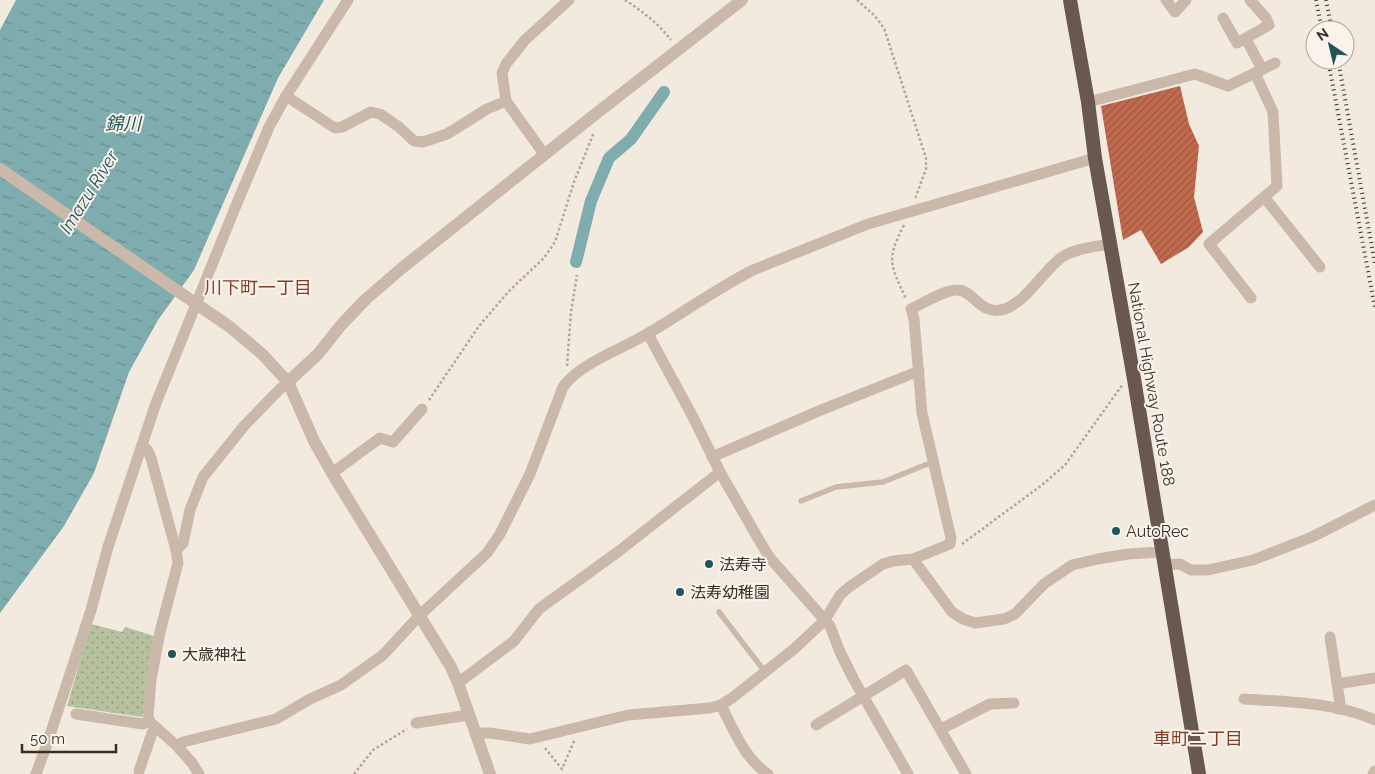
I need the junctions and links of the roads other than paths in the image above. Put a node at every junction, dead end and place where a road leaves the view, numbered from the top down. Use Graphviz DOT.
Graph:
graph roads {
  1 [pos="348,0"];
  2 [pos="569,0"];
  3 [pos="742,0"];
  4 [pos="1070,0"];
  5 [pos="1166,0"];
  6 [pos="1186,0"];
  7 [pos="1250,0"];
  8 [pos="1223,18"];
  9 [pos="1246,39"];
  10 [pos="1275,63"];
  11 [pos="1259,71"];
  12 [pos="286,96"];
  13 [pos="506,101"];
  14 [pos="1088,102"];
  15 [pos="544,154"];
  16 [pos="1095,158"];
  17 [pos="0,169"];
  18 [pos="1265,198"];
  19 [pos="1110,244"];
  20 [pos="1320,267"];
  21 [pos="1250,298"];
  22 [pos="192,301"];
  23 [pos="648,334"];
  24 [pos="918,371"];
  25 [pos="288,382"];
  26 [pos="422,409"];
  27 [pos="142,445"];
  28 [pos="712,457"];
  29 [pos="934,463"];
  30 [pos="720,472"];
  31 [pos="332,473"];
  32 [pos="800,500"];
  33 [pos="1375,506"];
  34 [pos="176,550"];
  35 [pos="1163,558"];
  36 [pos="913,560"];
  37 [pos="719,612"];
  38 [pos="420,615"];
  39 [pos="825,620"];
  40 [pos="1330,637"];
  41 [pos="766,673"];
  42 [pos="1375,678"];
  43 [pos="458,683"];
  44 [pos="1337,684"];
  45 [pos="864,697"];
  46 [pos="1244,699"];
  47 [pos="1014,703"];
  48 [pos="721,705"];
  49 [pos="1338,709"];
  50 [pos="76,714"];
  51 [pos="470,715"];
  52 [pos="1375,720"];
  53 [pos="416,723"];
  54 [pos="154,725"];
  55 [pos="816,726"];
  56 [pos="941,728"];
  57 [pos="475,733"];
  58 [pos="177,746"];
  59 [pos="139,771"];
  60 [pos="36,774"];
  61 [pos="199,774"];
  62 [pos="490,774"];
  63 [pos="768,774"];
  64 [pos="908,774"];
  65 [pos="966,774"];
  66 [pos="1199,774"];
  1 -- 12 [label="street"];
  2 -- 13 [label="street"];
  3 -- 15 [label="street"];
  4 -- 14 [label="highway, National Highway Route 188"];
  5 -- 6 [label="street"];
  7 -- 9 [label="street"];
  8 -- 9 [label="street"];
  9 -- 11 [label="street"];
  10 -- 11 [label="street"];
  11 -- 14 [label="street"];
  11 -- 18 [label="street"];
  12 -- 13 [label="street"];
  12 -- 22 [label="street"];
  13 -- 15 [label="street"];
  14 -- 16 [label="highway, National Highway Route 188"];
  15 -- 25 [label="street"];
  16 -- 19 [label="highway, National Highway Route 188"];
  16 -- 23 [label="street"];
  17 -- 22 [label="street"];
  18 -- 20 [label="street"];
  18 -- 21 [label="street"];
  19 -- 24 [label="street"];
  19 -- 35 [label="highway, National Highway Route 188"];
  22 -- 25 [label="street"];
  22 -- 27 [label="street"];
  23 -- 28 [label="street"];
  23 -- 38 [label="street"];
  24 -- 28 [label="street"];
  24 -- 29 [label="street"];
  25 -- 31 [label="street"];
  25 -- 34 [label="street"];
  26 -- 31 [label="street"];
  27 -- 34 [label="street"];
  27 -- 60 [label="street"];
  28 -- 30 [label="street"];
  29 -- 32 [label="lane"];
  29 -- 36 [label="street"];
  30 -- 39 [label="street"];
  30 -- 43 [label="street"];
  31 -- 38 [label="street"];
  33 -- 35 [label="street"];
  34 -- 54 [label="street"];
  35 -- 36 [label="street"];
  35 -- 66 [label="highway, National Highway Route 188"];
  36 -- 39 [label="street"];
  37 -- 41 [label="lane"];
  38 -- 43 [label="street"];
  38 -- 58 [label="street"];
  39 -- 41 [label="street"];
  39 -- 45 [label="street"];
  40 -- 44 [label="street"];
  41 -- 48 [label="street"];
  42 -- 44 [label="street"];
  43 -- 51 [label="street"];
  44 -- 49 [label="street"];
  45 -- 55 [label="street"];
  45 -- 56 [label="street"];
  45 -- 64 [label="street"];
  46 -- 49 [label="street"];
  47 -- 56 [label="street"];
  48 -- 57 [label="street"];
  48 -- 63 [label="street"];
  49 -- 52 [label="street"];
  50 -- 54 [label="street"];
  51 -- 53 [label="street"];
  51 -- 57 [label="street"];
  54 -- 58 [label="street"];
  54 -- 59 [label="street"];
  56 -- 65 [label="street"];
  57 -- 62 [label="street"];
  58 -- 61 [label="street"];
}
